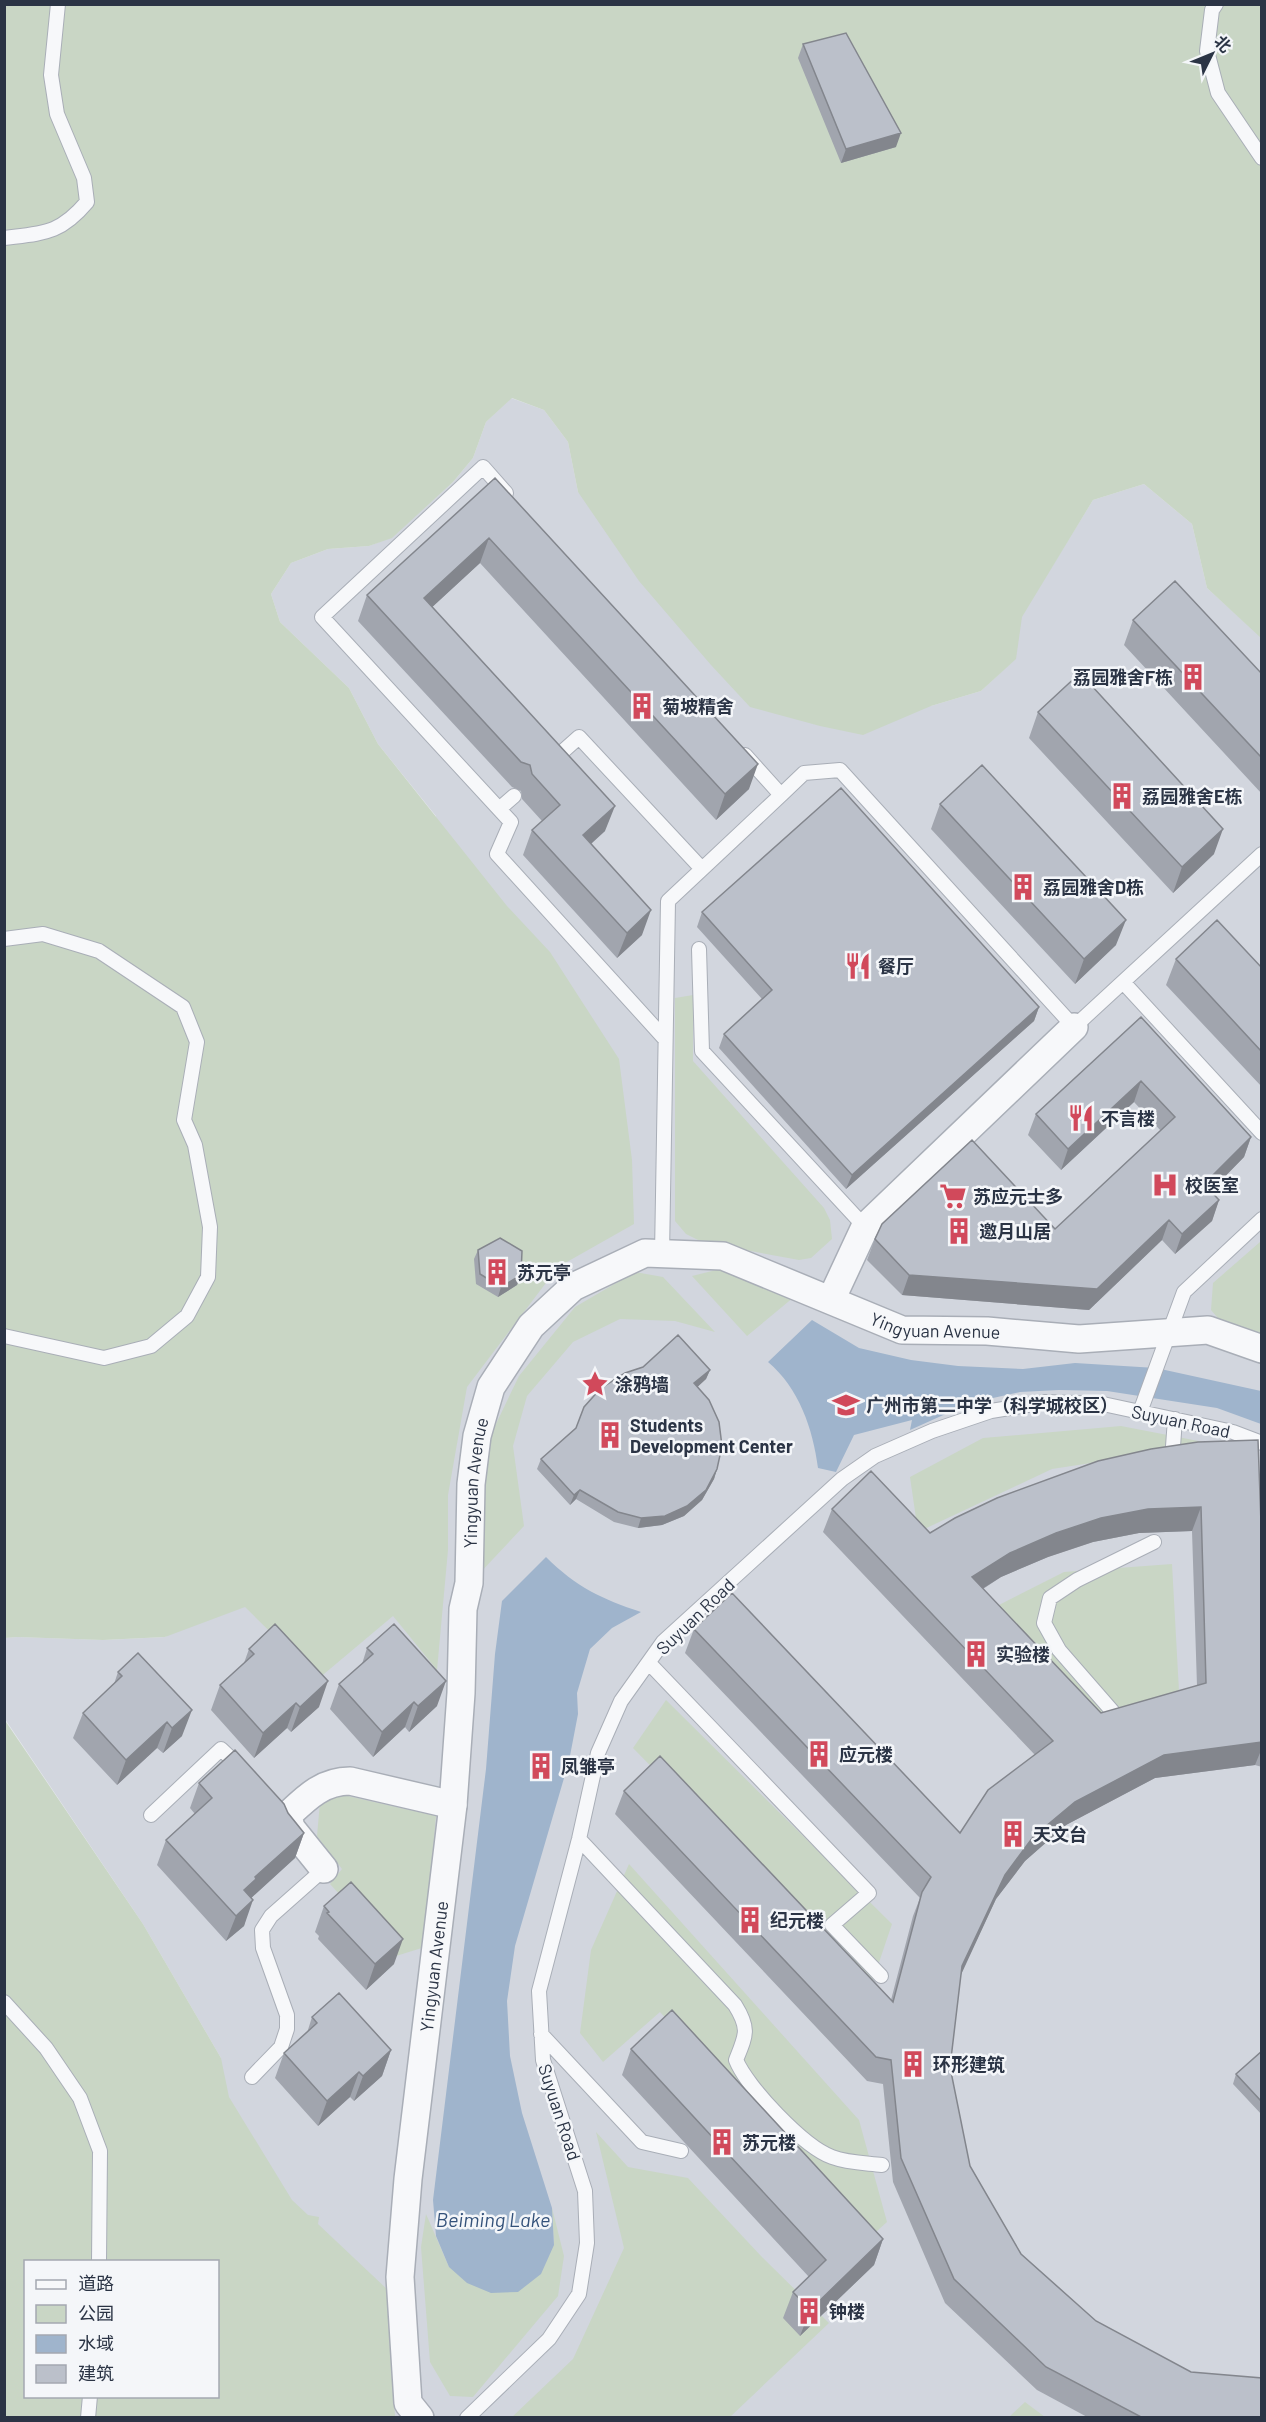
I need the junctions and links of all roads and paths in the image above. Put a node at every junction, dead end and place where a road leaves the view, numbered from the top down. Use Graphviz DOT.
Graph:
graph roads {
  1 [pos="58,4"];
  2 [pos="1216,4"];
  3 [pos="1262,158"];
  4 [pos="4,238"];
  5 [pos="515,502"];
  6 [pos="733,742"];
  7 [pos="552,761"];
  8 [pos="781,795"];
  9 [pos="514,796"];
  10 [pos="500,809"];
  11 [pos="1262,854"];
  12 [pos="702,869"];
  13 [pos="4,939"];
  14 [pos="699,949"];
  15 [pos="1123,982"];
  16 [pos="1074,1027"];
  17 [pos="665,1039"];
  18 [pos="1262,1133"];
  19 [pos="1262,1219"];
  20 [pos="865,1227"];
  21 [pos="662,1254"];
  22 [pos="831,1300"];
  23 [pos="1168,1333"];
  24 [pos="4,1336"];
  25 [pos="1262,1349"];
  26 [pos="1140,1412"];
  27 [pos="1175,1419"];
  28 [pos="1262,1443"];
  29 [pos="1172,1460"];
  30 [pos="1154,1542"];
  31 [pos="649,1663"];
  32 [pos="1120,1720"];
  33 [pos="246,1774"];
  34 [pos="453,1805"];
  35 [pos="151,1815"];
  36 [pos="579,1839"];
  37 [pos="324,1869"];
  38 [pos="881,1976"];
  39 [pos="4,2002"];
  40 [pos="541,2034"];
  41 [pos="252,2077"];
  42 [pos="681,2151"];
  43 [pos="882,2165"];
  44 [pos="99,2260"];
  45 [pos="90,2398"];
  46 [pos="88,2418"];
  47 [pos="420,2418"];
  48 [pos="467,2418"];
  1 -- 4 [label="lane"];
  2 -- 3 [label="lane"];
  5 -- 10 [label="lane"];
  6 -- 8 [label="lane"];
  7 -- 12 [label="lane"];
  8 -- 12 [label="lane"];
  8 -- 16 [label="lane"];
  9 -- 10 [label="lane"];
  10 -- 17 [label="lane"];
  11 -- 15 [label="lane"];
  12 -- 17 [label="lane"];
  13 -- 24 [label="lane"];
  14 -- 20 [label="lane"];
  15 -- 16 [label="lane"];
  15 -- 18 [label="lane"];
  16 -- 20 [label="street"];
  17 -- 21 [label="lane"];
  19 -- 23 [label="lane"];
  20 -- 22 [label="street"];
  21 -- 22 [label="street, Yingyuan Avenue"];
  21 -- 34 [label="street, Yingyuan Avenue"];
  22 -- 23 [label="street, Yingyuan Avenue"];
  23 -- 25 [label="street, Yingyuan Avenue"];
  23 -- 26 [label="lane"];
  26 -- 27 [label="lane, Suyuan Road"];
  26 -- 31 [label="lane, Suyuan Road"];
  27 -- 28 [label="lane, Suyuan Road"];
  27 -- 29 [label="lane"];
  30 -- 32 [label="lane"];
  31 -- 36 [label="lane, Suyuan Road"];
  31 -- 38 [label="lane"];
  33 -- 35 [label="lane"];
  34 -- 37 [label="street"];
  34 -- 47 [label="street, Yingyuan Avenue"];
  36 -- 40 [label="lane, Suyuan Road"];
  36 -- 43 [label="lane"];
  37 -- 41 [label="lane"];
  39 -- 44 [label="lane"];
  40 -- 42 [label="lane"];
  40 -- 48 [label="lane, Suyuan Road"];
  45 -- 46 [label="lane"];
}
